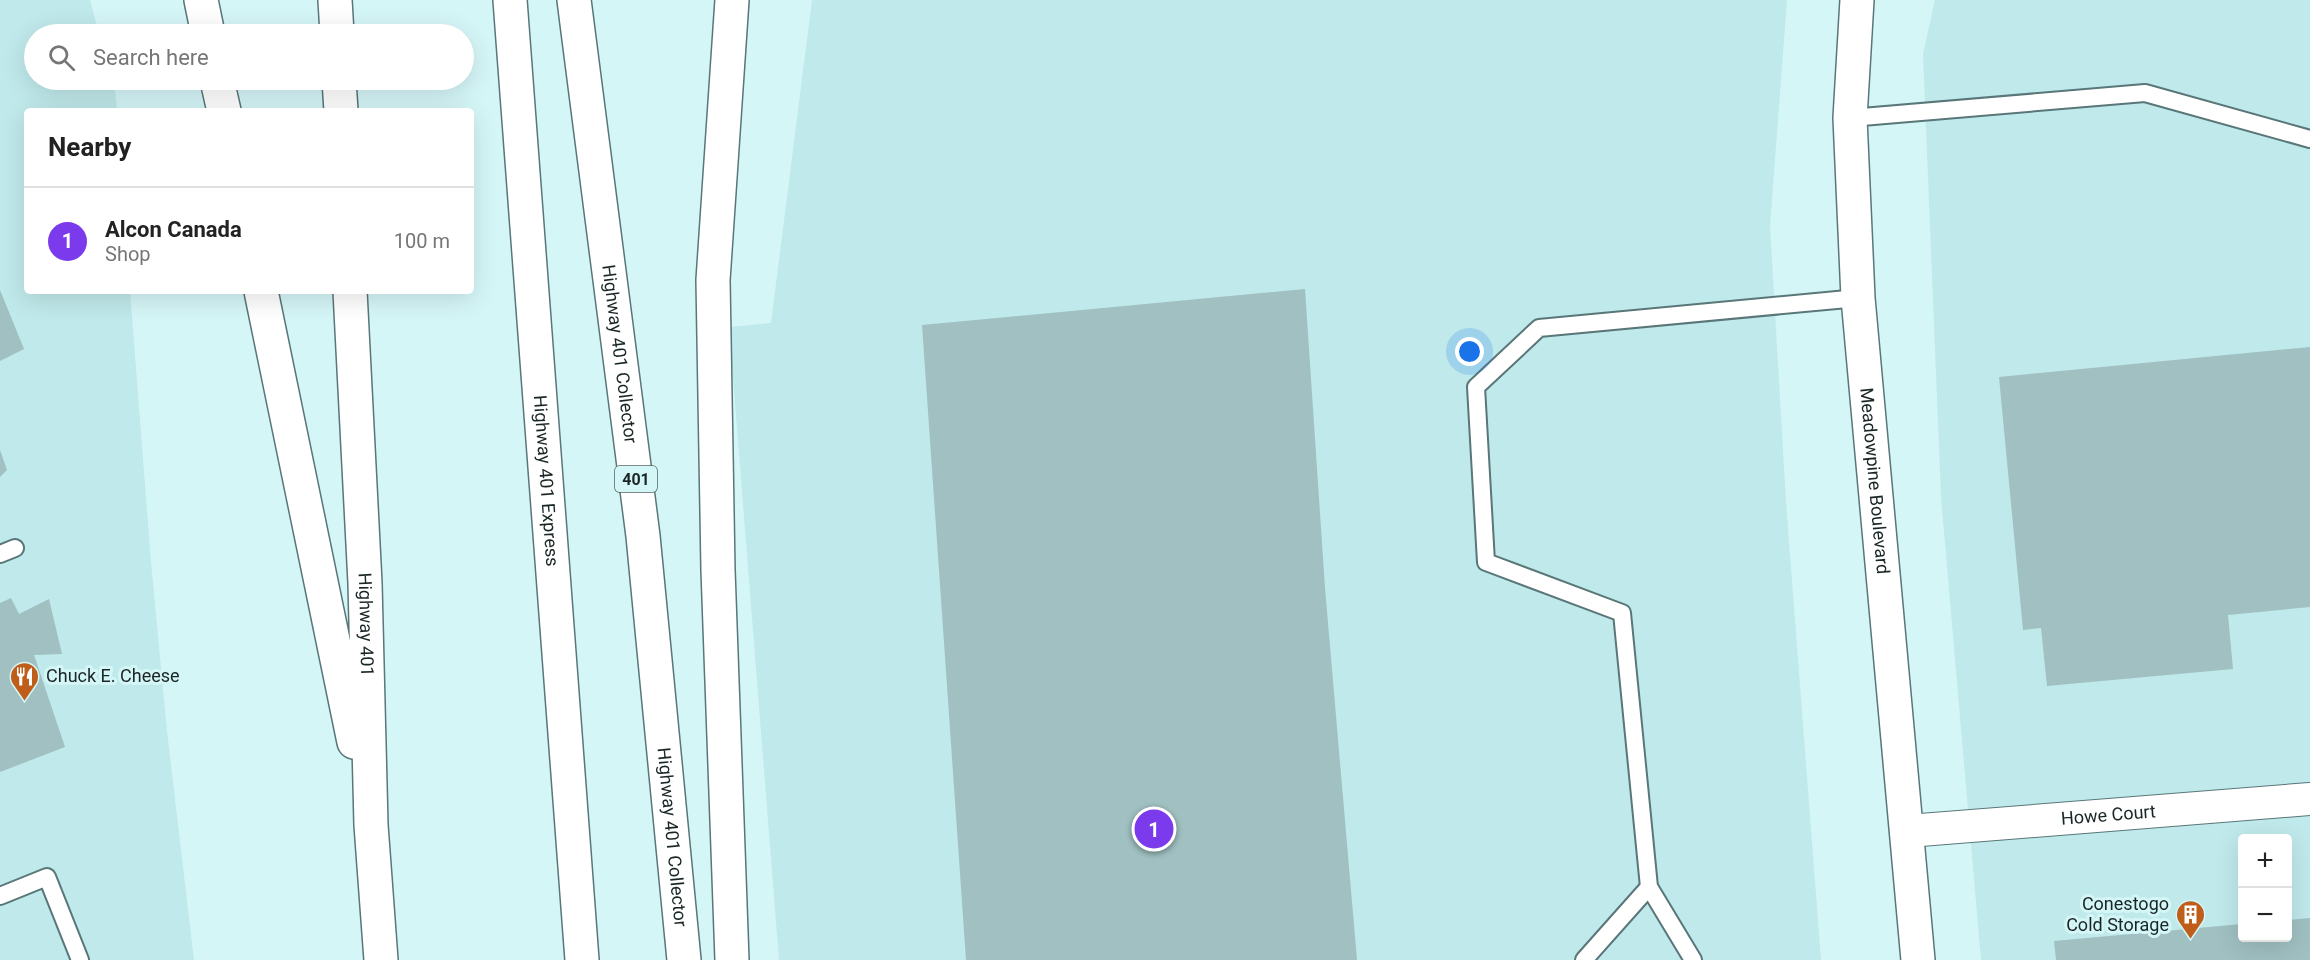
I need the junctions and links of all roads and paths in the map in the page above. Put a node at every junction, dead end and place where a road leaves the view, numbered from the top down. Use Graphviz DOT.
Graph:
graph roads {
  1 [pos="201,0"];
  2 [pos="335,0"];
  3 [pos="510,0"];
  4 [pos="574,0"];
  5 [pos="732,0"];
  6 [pos="1857,0"];
  7 [pos="206,24"];
  8 [pos="336,24"];
  9 [pos="219,90"];
  10 [pos="340,90"];
  11 [pos="223,108"];
  12 [pos="341,108"];
  13 [pos="1850,118"];
  14 [pos="2310,139"];
  15 [pos="262,294"];
  16 [pos="350,294"];
  17 [pos="1858,298"];
  18 [pos="2310,799"];
  19 [pos="371,825"];
  20 [pos="1908,831"];
  21 [pos="1649,887"];
  22 [pos="0,896"];
  23 [pos="80,960"];
  24 [pos="381,960"];
  25 [pos="582,960"];
  26 [pos="684,960"];
  27 [pos="732,960"];
  28 [pos="1584,960"];
  29 [pos="1693,960"];
  30 [pos="1918,960"];
  1 -- 7 [label="main road"];
  2 -- 8 [label="main road"];
  3 -- 25 [label="main road, Highway 401 Express"];
  4 -- 26 [label="main road, Highway 401 Collector / 401"];
  5 -- 27 [label="main road"];
  6 -- 13 [label="main road, Meadowpine Boulevard"];
  9 -- 11 [label="main road"];
  10 -- 12 [label="main road"];
  13 -- 14 [label="lane"];
  13 -- 17 [label="main road, Meadowpine Boulevard"];
  15 -- 19 [label="main road"];
  16 -- 19 [label="main road, Highway 401"];
  17 -- 20 [label="main road, Meadowpine Boulevard"];
  17 -- 21 [label="lane"];
  18 -- 20 [label="street, Howe Court"];
  19 -- 24 [label="main road, Highway 401"];
  20 -- 30 [label="main road, Meadowpine Boulevard"];
  21 -- 28 [label="lane"];
  21 -- 29 [label="lane"];
  22 -- 23 [label="lane"];
}
